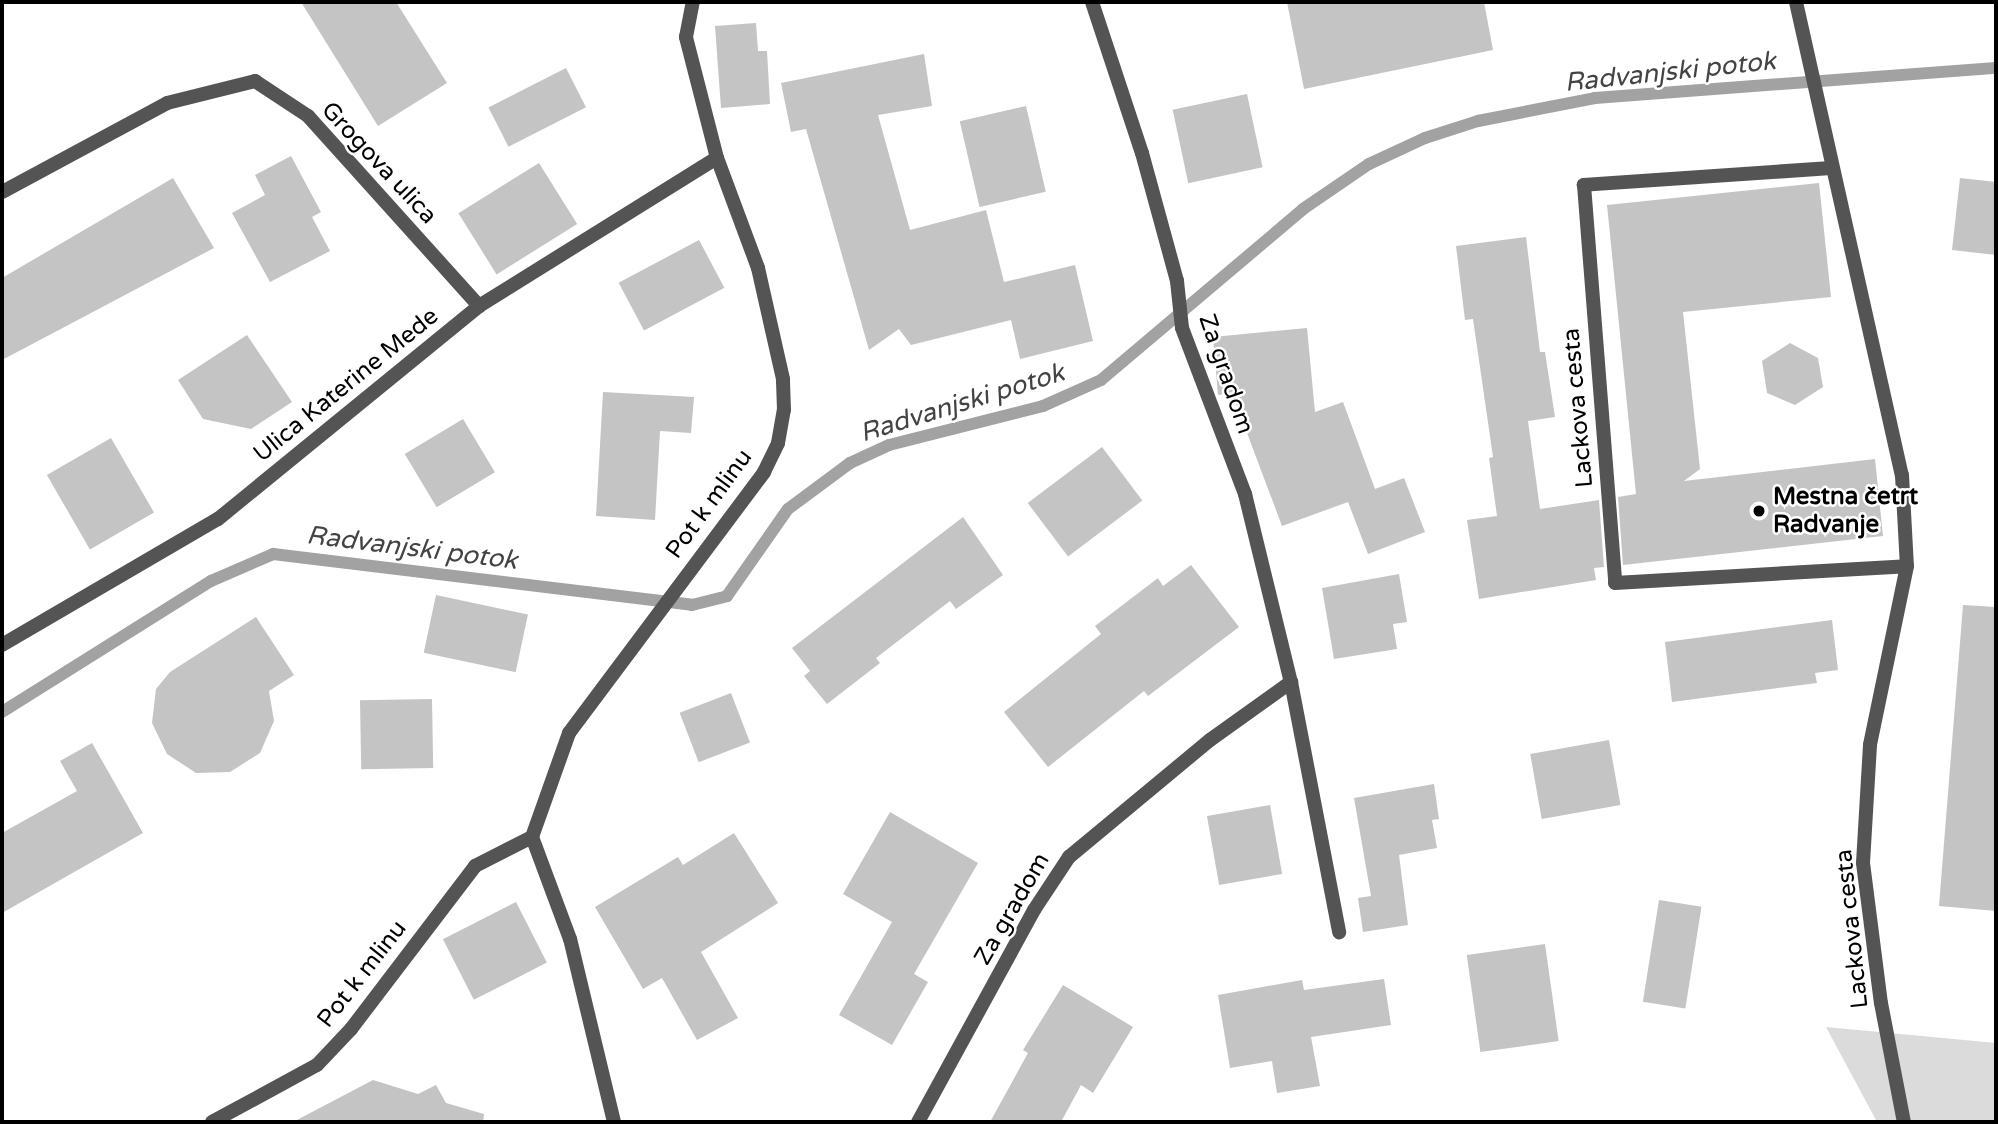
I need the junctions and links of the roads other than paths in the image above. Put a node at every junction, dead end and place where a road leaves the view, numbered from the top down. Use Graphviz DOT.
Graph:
graph roads {
  1 [pos="693,2"];
  2 [pos="1092,2"];
  3 [pos="1796,2"];
  4 [pos="717,158"];
  5 [pos="1830,168"];
  6 [pos="2,192"];
  7 [pos="479,306"];
  8 [pos="1907,566"];
  9 [pos="2,645"];
  10 [pos="1292,682"];
  11 [pos="532,837"];
  12 [pos="1339,932"];
  13 [pos="212,1122"];
  14 [pos="614,1122"];
  15 [pos="918,1122"];
  16 [pos="1904,1122"];
  1 -- 4 [label="street, Pot k mlinu"];
  2 -- 10 [label="street, Za gradom"];
  3 -- 5 [label="street, Lackova cesta"];
  4 -- 7 [label="street, Ulica Katerine Mede"];
  4 -- 11 [label="street, Pot k mlinu"];
  5 -- 8 [label="street, Lackova cesta"];
  5 -- 8 [label="street, Lackova cesta"];
  6 -- 7 [label="street, Grogova ulica"];
  7 -- 9 [label="street, Ulica Katerine Mede"];
  8 -- 16 [label="street, Lackova cesta"];
  10 -- 12 [label="street, Za gradom"];
  10 -- 15 [label="street, Za gradom"];
  11 -- 13 [label="street, Pot k mlinu"];
  11 -- 14 [label="street"];
}
